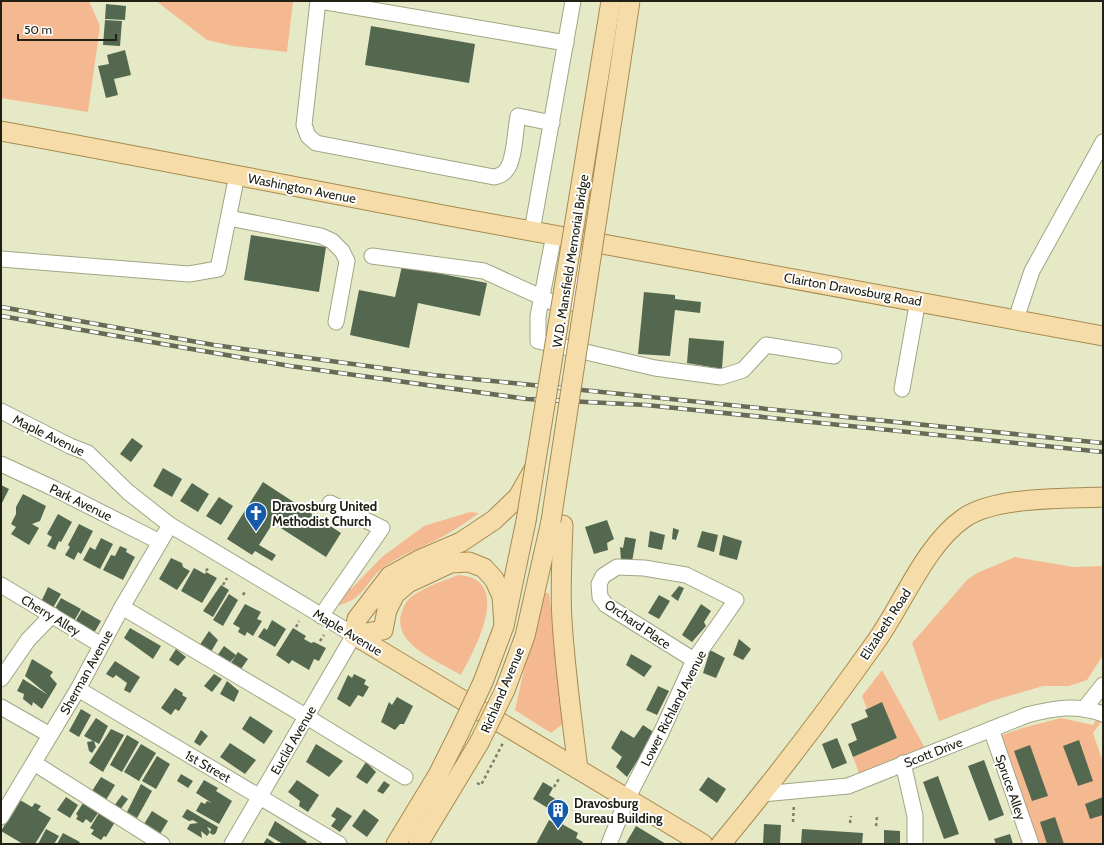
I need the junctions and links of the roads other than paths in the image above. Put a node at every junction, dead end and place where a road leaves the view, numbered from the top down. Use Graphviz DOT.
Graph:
graph roads {
  1 [pos="319,1"];
  2 [pos="573,1"];
  3 [pos="611,1"];
  4 [pos="630,1"];
  5 [pos="566,43"];
  6 [pos="552,123"];
  7 [pos="1,131"];
  8 [pos="1103,142"];
  9 [pos="237,175"];
  10 [pos="229,218"];
  11 [pos="532,231"];
  12 [pos="554,235"];
  13 [pos="594,238"];
  14 [pos="372,256"];
  15 [pos="1,259"];
  16 [pos="542,297"];
  17 [pos="918,300"];
  18 [pos="1016,319"];
  19 [pos="336,322"];
  20 [pos="1103,336"];
  21 [pos="834,356"];
  22 [pos="902,389"];
  23 [pos="1,411"];
  24 [pos="1,464"];
  25 [pos="537,464"];
  26 [pos="1103,497"];
  27 [pos="330,503"];
  28 [pos="526,521"];
  29 [pos="557,523"];
  30 [pos="170,525"];
  31 [pos="160,542"];
  32 [pos="1,585"];
  33 [pos="736,600"];
  34 [pos="122,607"];
  35 [pos="52,615"];
  36 [pos="321,616"];
  37 [pos="504,626"];
  38 [pos="354,635"];
  39 [pos="102,645"];
  40 [pos="694,660"];
  41 [pos="1,679"];
  42 [pos="1103,685"];
  43 [pos="78,689"];
  44 [pos="1,707"];
  45 [pos="1084,709"];
  46 [pos="1103,714"];
  47 [pos="307,716"];
  48 [pos="991,729"];
  49 [pos="50,735"];
  50 [pos="34,763"];
  51 [pos="903,763"];
  52 [pos="578,769"];
  53 [pos="405,777"];
  54 [pos="762,794"];
  55 [pos="261,797"];
  56 [pos="627,799"];
  57 [pos="1,817"];
  58 [pos="162,844"];
  59 [pos="232,844"];
  60 [pos="339,844"];
  61 [pos="396,844"];
  62 [pos="418,844"];
  63 [pos="608,844"];
  64 [pos="703,844"];
  65 [pos="721,844"];
  66 [pos="915,844"];
  67 [pos="1030,844"];
  1 -- 5 [label="street"];
  1 -- 6 [label="street"];
  2 -- 5 [label="street"];
  3 -- 25 [label="main road, W.D. Mansfield Memorial Bridge, bridge"];
  4 -- 13 [label="main road, W.D. Mansfield Memorial Bridge, bridge"];
  5 -- 6 [label="street"];
  6 -- 11 [label="street"];
  7 -- 9 [label="main road, Washington Avenue"];
  8 -- 18 [label="street"];
  9 -- 10 [label="street"];
  9 -- 11 [label="main road, Washington Avenue"];
  10 -- 15 [label="street"];
  10 -- 19 [label="street"];
  11 -- 12 [label="main road, Washington Avenue"];
  12 -- 13 [label="main road, Washington Avenue"];
  12 -- 16 [label="street"];
  13 -- 16 [label="street"];
  13 -- 17 [label="main road, Clairton Dravosburg Road"];
  13 -- 29 [label="main road, W.D. Mansfield Memorial Bridge, bridge"];
  14 -- 16 [label="street"];
  16 -- 21 [label="street"];
  17 -- 18 [label="main road, Clairton Dravosburg Road"];
  17 -- 22 [label="street"];
  18 -- 20 [label="main road, Clairton Dravosburg Road"];
  23 -- 30 [label="street, Maple Avenue"];
  24 -- 31 [label="street, Park Avenue"];
  25 -- 28 [label="main road, W.D. Mansfield Memorial Bridge, bridge"];
  25 -- 38 [label="main road, bridge"];
  26 -- 54 [label="main road, Elizabeth Road"];
  27 -- 36 [label="street"];
  28 -- 37 [label="main road, Richland Avenue"];
  29 -- 52 [label="main road"];
  29 -- 62 [label="main road, Richland Avenue, bridge"];
  30 -- 31 [label="street, Sherman Avenue"];
  30 -- 36 [label="street, Maple Avenue"];
  31 -- 34 [label="street, Sherman Avenue"];
  32 -- 35 [label="street, Cherry Alley"];
  33 -- 40 [label="street, Lower Richland Avenue"];
  33 -- 40 [label="street, Orchard Place"];
  34 -- 39 [label="street, Sherman Avenue"];
  34 -- 47 [label="street"];
  35 -- 39 [label="street, Cherry Alley"];
  35 -- 41 [label="street"];
  36 -- 38 [label="street, Maple Avenue"];
  37 -- 38 [label="main road"];
  37 -- 61 [label="main road, Richland Avenue, bridge"];
  38 -- 47 [label="street, Euclid Avenue"];
  38 -- 52 [label="main road, Maple Avenue"];
  39 -- 43 [label="street, Sherman Avenue"];
  40 -- 56 [label="street, Lower Richland Avenue"];
  42 -- 45 [label="street"];
  43 -- 49 [label="street, Sherman Avenue"];
  43 -- 55 [label="street, 1st Street"];
  44 -- 49 [label="street"];
  45 -- 46 [label="street, Scott Drive"];
  45 -- 48 [label="street, Scott Drive"];
  47 -- 53 [label="street"];
  47 -- 55 [label="street, Euclid Avenue"];
  48 -- 51 [label="street, Scott Drive"];
  48 -- 67 [label="street, Spruce Alley"];
  49 -- 50 [label="street, Sherman Avenue"];
  50 -- 57 [label="street, Sherman Avenue"];
  50 -- 58 [label="street"];
  51 -- 54 [label="street, Scott Drive"];
  51 -- 66 [label="street"];
  52 -- 56 [label="main road, Maple Avenue"];
  54 -- 65 [label="main road, Elizabeth Road"];
  55 -- 59 [label="street, Euclid Avenue"];
  55 -- 60 [label="street, 1st Street"];
  56 -- 63 [label="street, Lower Richland Avenue"];
  56 -- 64 [label="main road, Maple Avenue"];
}
